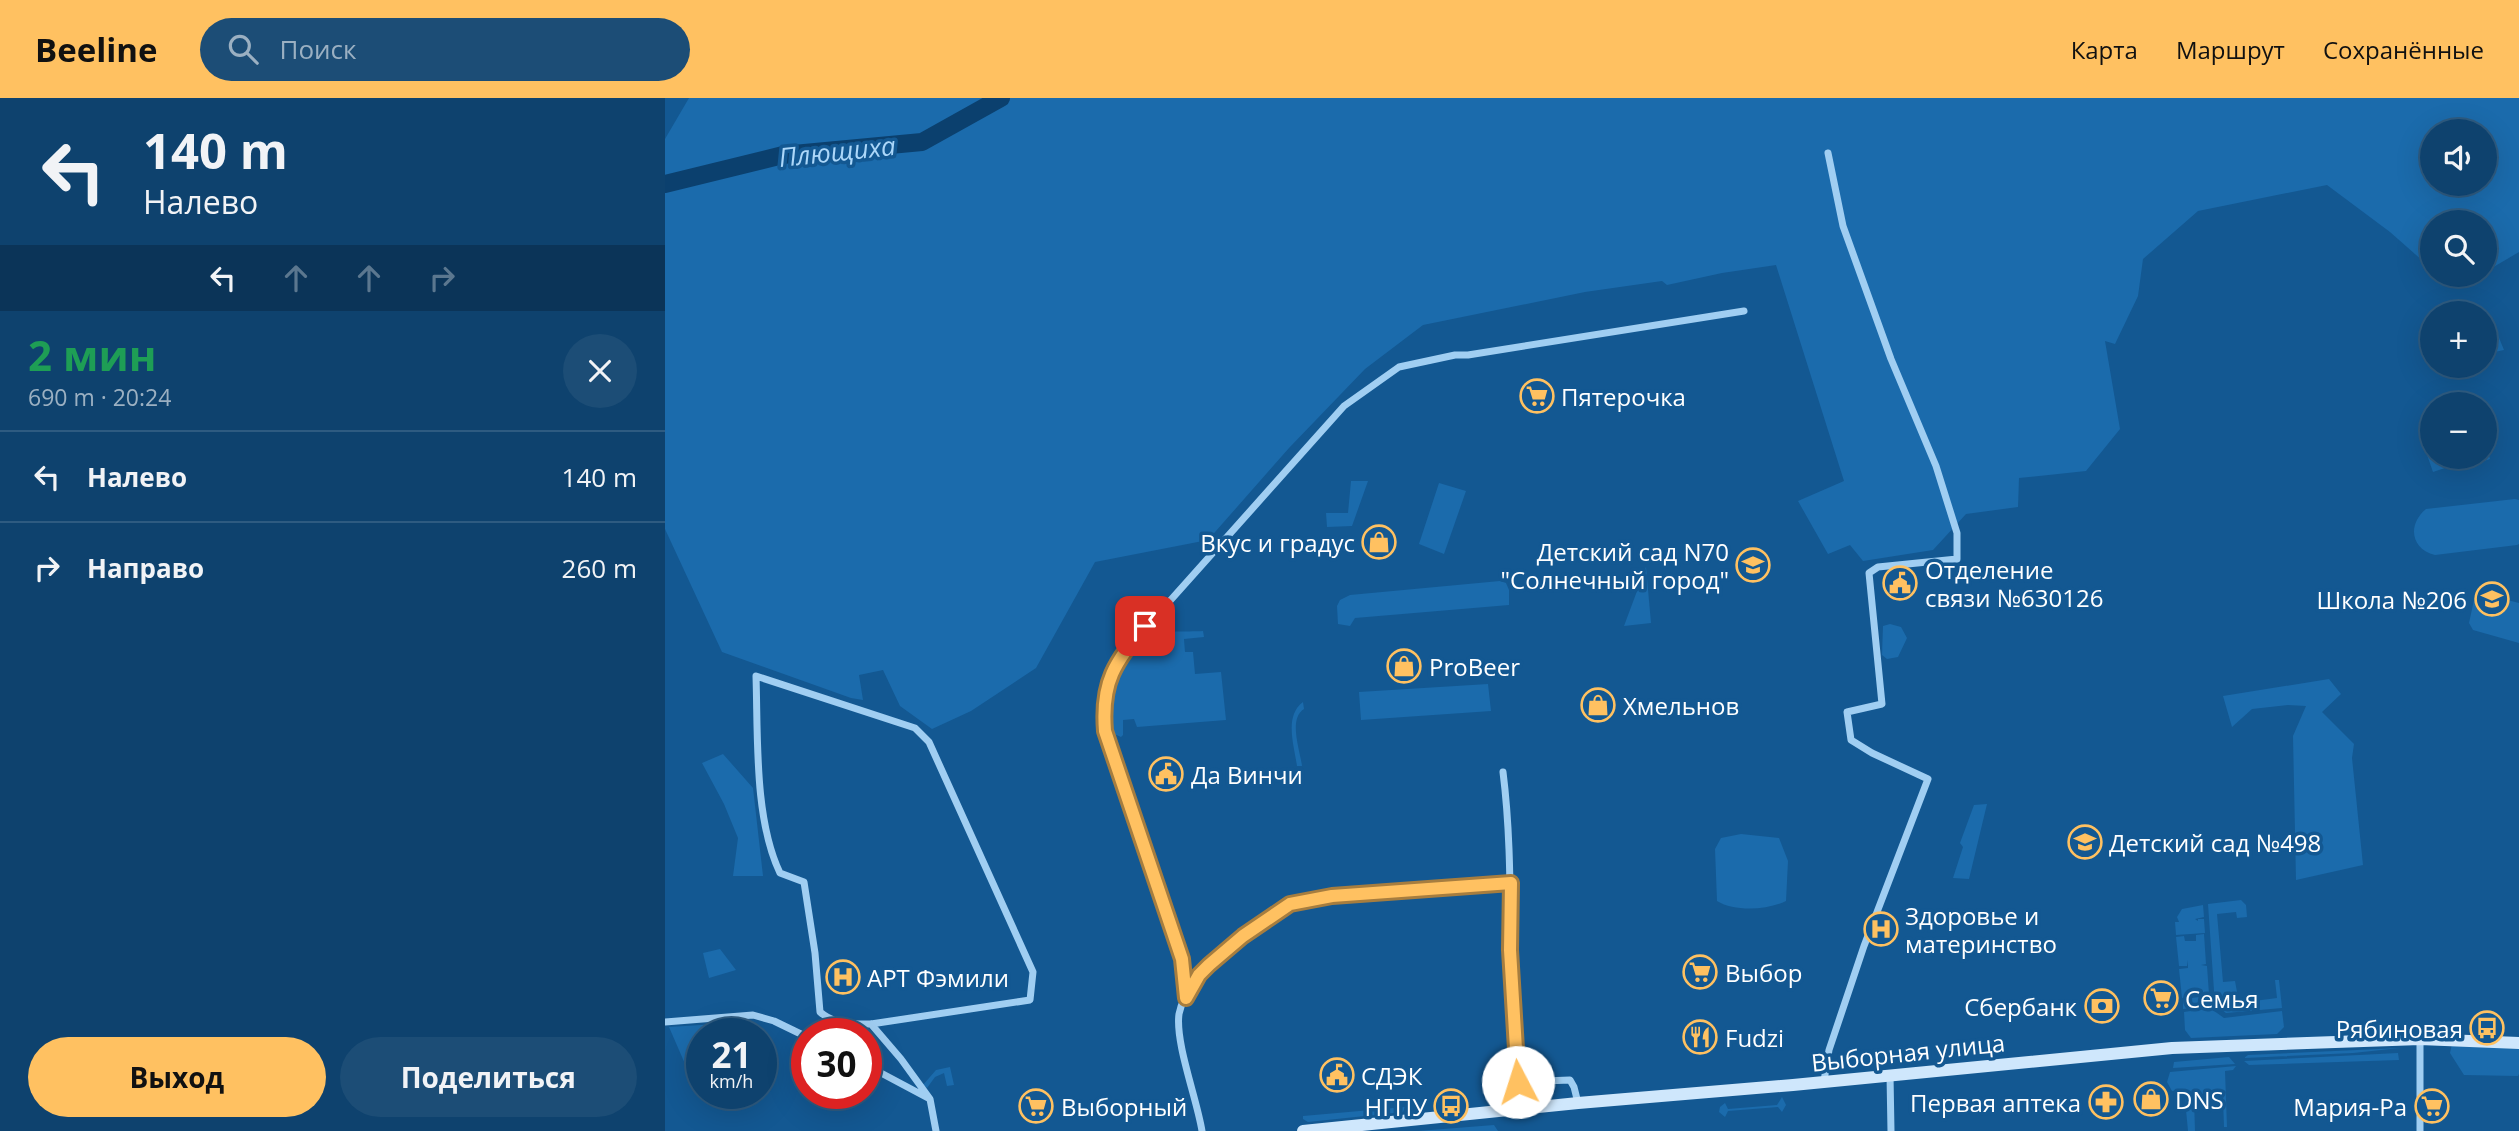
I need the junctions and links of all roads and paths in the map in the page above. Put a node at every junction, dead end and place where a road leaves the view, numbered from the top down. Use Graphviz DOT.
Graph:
graph roads {
  1 [pos="1828,153"];
  2 [pos="1744,310"];
  3 [pos="1503,772"];
  4 [pos="1511,883"];
  5 [pos="1186,998"];
  6 [pos="665,1022"];
  7 [pos="871,1024"];
  8 [pos="791,1029"];
  9 [pos="882,1037"];
  10 [pos="2420,1039"];
  11 [pos="2519,1043"];
  12 [pos="882,1074"];
  13 [pos="1890,1074"];
  14 [pos="1825,1082"];
  15 [pos="930,1099"];
  16 [pos="1578,1103"];
  17 [pos="936,1131"];
  18 [pos="1202,1131"];
  19 [pos="1303,1131"];
  20 [pos="1891,1131"];
  21 [pos="2420,1131"];
  1 -- 14 [label="street"];
  2 -- 5 [label="street"];
  3 -- 4 [label="street"];
  4 -- 5 [label="street"];
  4 -- 16 [label="street"];
  5 -- 18 [label="street"];
  6 -- 8 [label="street"];
  7 -- 7 [label="street"];
  9 -- 15 [label="street"];
  10 -- 11 [label="main road, Выборная улица"];
  10 -- 13 [label="main road, Выборная улица"];
  10 -- 21 [label="street"];
  12 -- 15 [label="street"];
  13 -- 14 [label="main road, Выборная улица"];
  13 -- 20 [label="street"];
  14 -- 16 [label="main road, Выборная улица"];
  15 -- 17 [label="street"];
  16 -- 19 [label="main road, Выборная улица"];
}
